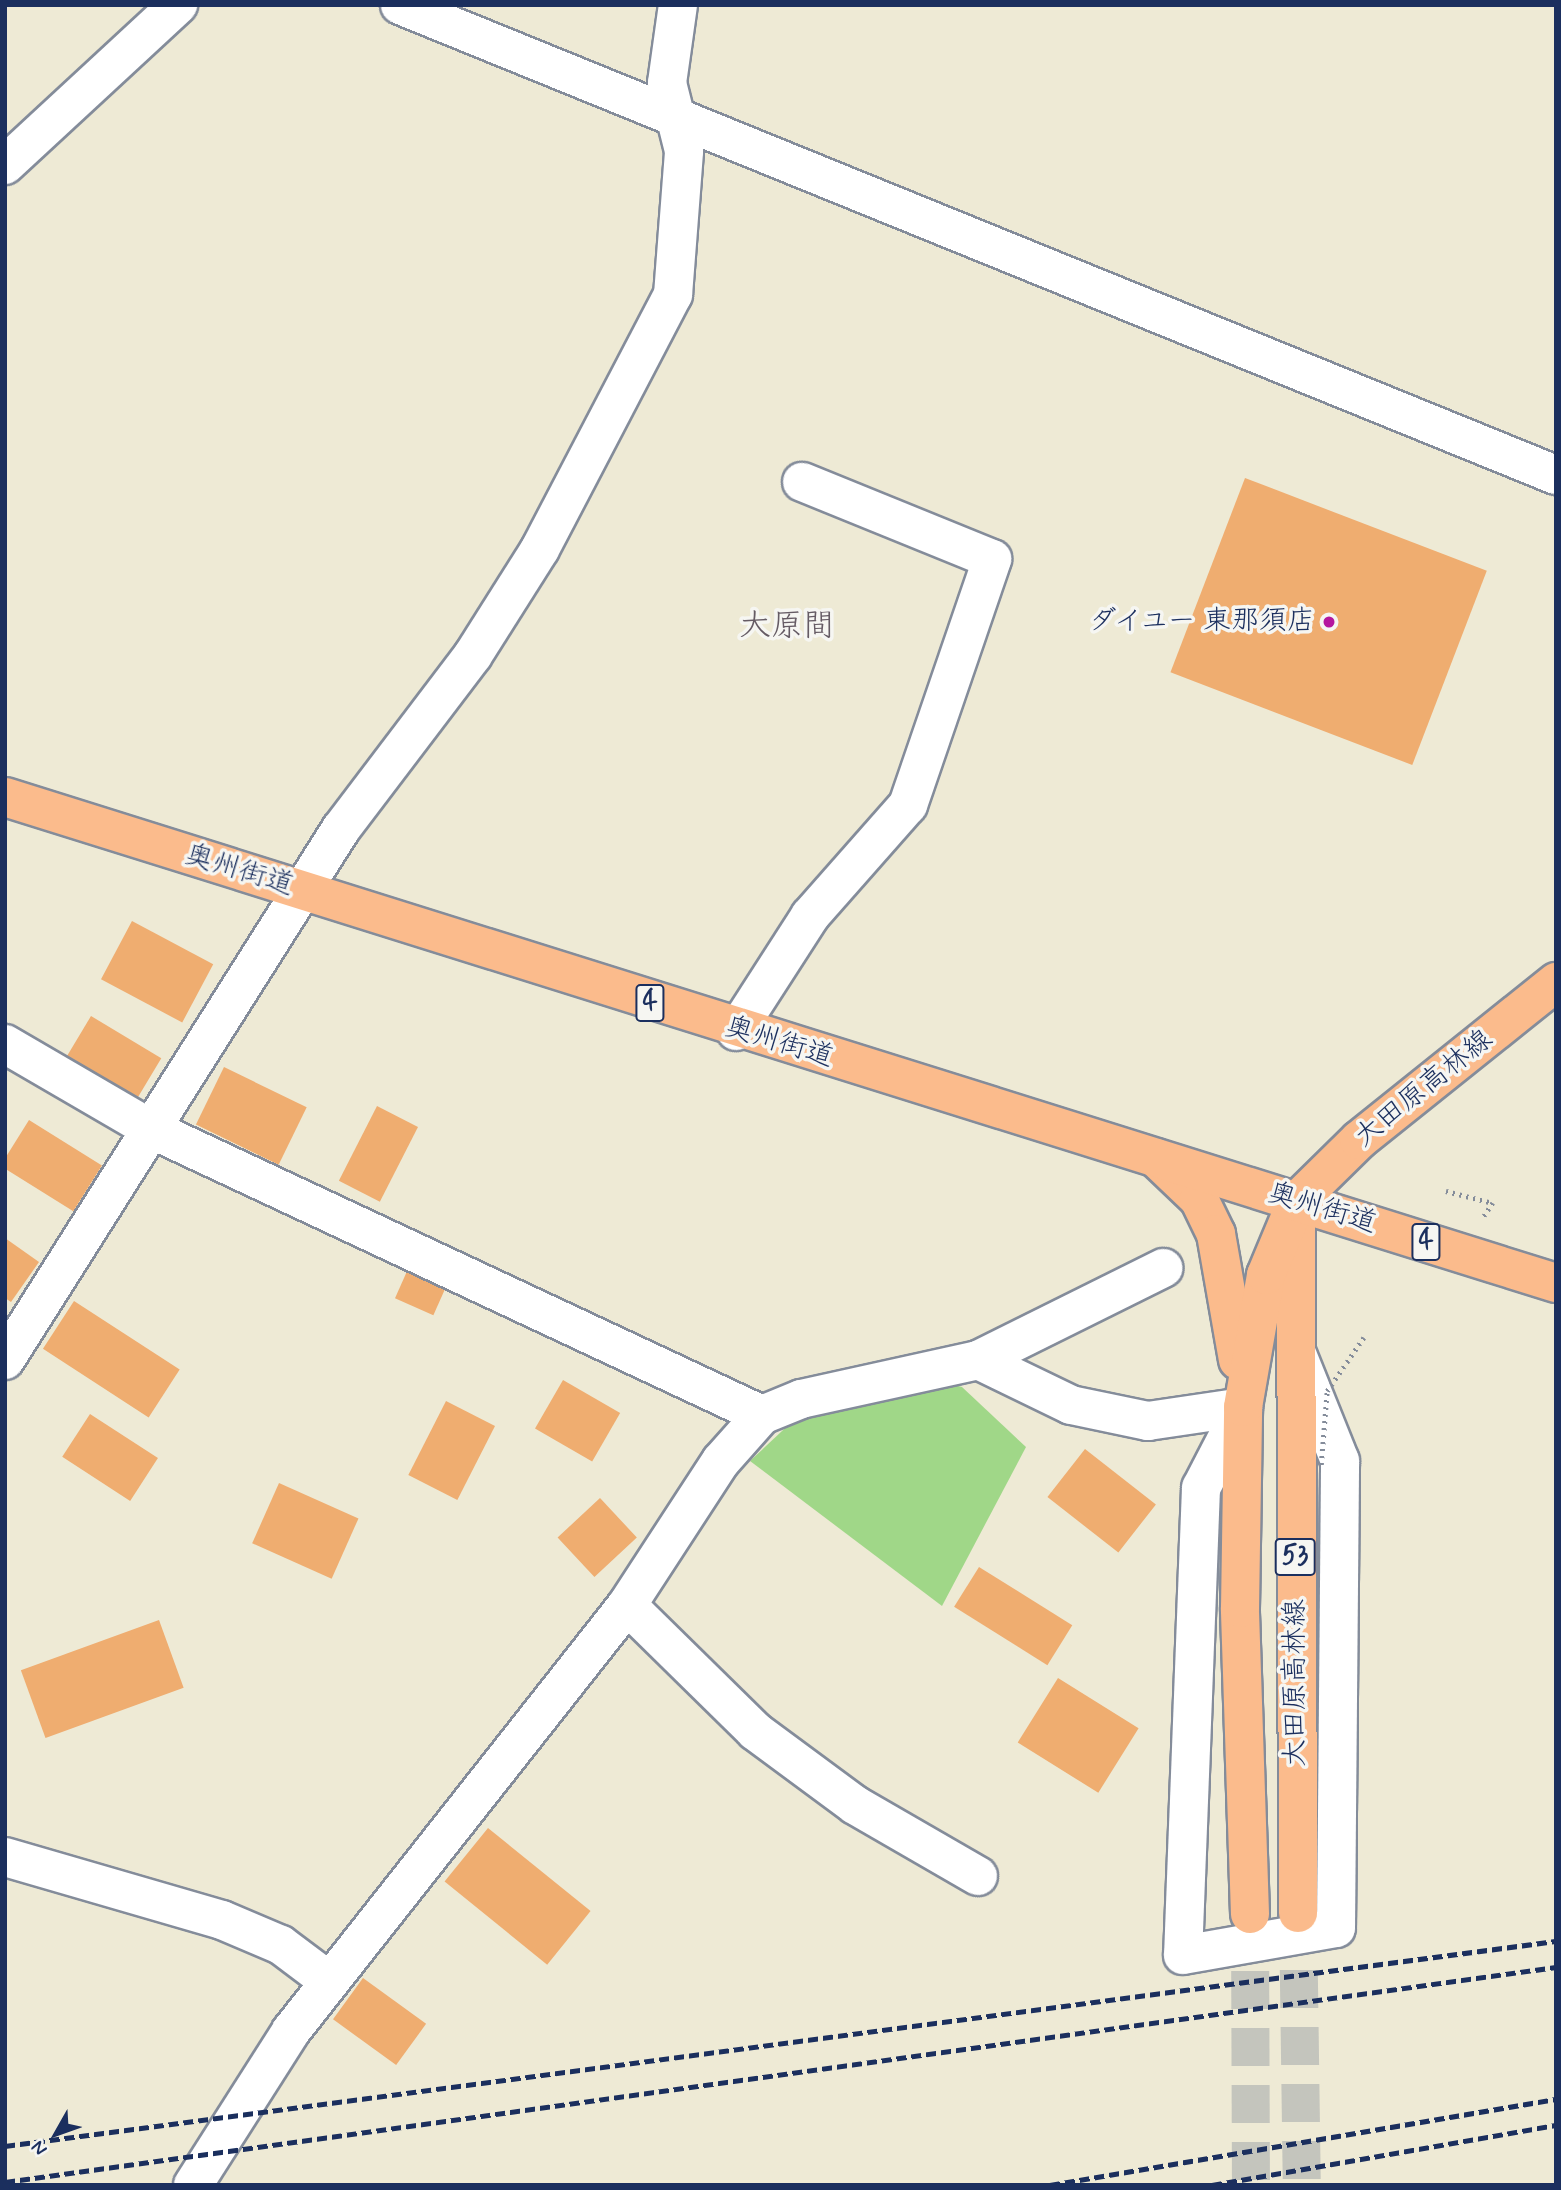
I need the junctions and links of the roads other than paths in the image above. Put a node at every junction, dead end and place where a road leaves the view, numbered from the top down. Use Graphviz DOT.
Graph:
graph roads {
  1 [pos="178,5"];
  2 [pos="400,5"];
  3 [pos="677,5"];
  4 [pos="678,118"];
  5 [pos="5,165"];
  6 [pos="1556,475"];
  7 [pos="802,482"];
  8 [pos="5,797"];
  9 [pos="302,891"];
  10 [pos="1556,982"];
  11 [pos="736,1031"];
  12 [pos="5,1044"];
  13 [pos="153,1130"];
  14 [pos="1156,1158"];
  15 [pos="1297,1201"];
  16 [pos="1163,1268"];
  17 [pos="1556,1283"];
  18 [pos="1294,1346"];
  19 [pos="5,1360"];
  20 [pos="978,1360"];
  21 [pos="1243,1407"];
  22 [pos="762,1415"];
  23 [pos="627,1605"];
  24 [pos="5,1857"];
  25 [pos="978,1876"];
  26 [pos="1298,1913"];
  27 [pos="1250,1914"];
  28 [pos="329,1981"];
  29 [pos="193,2185"];
  1 -- 5 [label="street"];
  2 -- 4 [label="street"];
  3 -- 4 [label="street"];
  4 -- 6 [label="street"];
  4 -- 9 [label="street"];
  7 -- 11 [label="street"];
  8 -- 9 [label="main road, 奥州街道 / 4"];
  9 -- 11 [label="main road, 奥州街道 / 4"];
  9 -- 13 [label="street"];
  10 -- 15 [label="main road, 大田原高林線 / 53"];
  11 -- 14 [label="main road, 奥州街道 / 4"];
  12 -- 13 [label="street"];
  13 -- 19 [label="street"];
  13 -- 22 [label="street"];
  14 -- 15 [label="main road, 奥州街道 / 4"];
  14 -- 21 [label="main road, 大田原高林線 / 53"];
  15 -- 17 [label="main road, 奥州街道 / 4"];
  15 -- 18 [label="main road, 大田原高林線 / 53"];
  15 -- 21 [label="main road, 大田原高林線 / 53"];
  16 -- 20 [label="street"];
  18 -- 21 [label="street"];
  18 -- 26 [label="main road, 大田原高林線 / 53"];
  20 -- 21 [label="street"];
  20 -- 22 [label="street"];
  21 -- 27 [label="main road, 大田原高林線 / 53"];
  22 -- 23 [label="street"];
  23 -- 25 [label="street"];
  23 -- 28 [label="street"];
  24 -- 28 [label="street"];
  28 -- 29 [label="street"];
}
